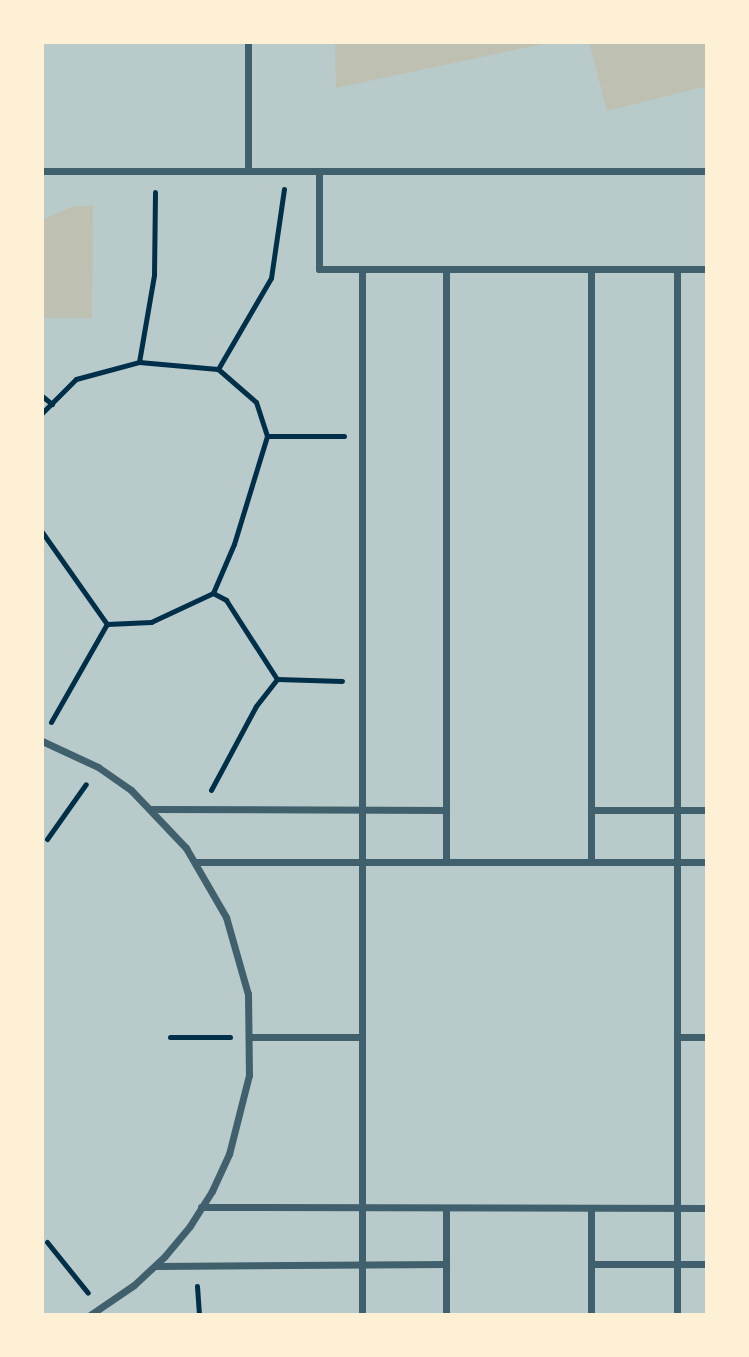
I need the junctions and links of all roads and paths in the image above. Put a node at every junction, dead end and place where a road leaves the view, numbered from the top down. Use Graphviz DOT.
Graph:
graph roads {
  1 [pos="248,42"];
  2 [pos="42,171"];
  3 [pos="156,171"];
  4 [pos="248,171"];
  5 [pos="287,171"];
  6 [pos="319,171"];
  7 [pos="707,171"];
  8 [pos="362,269"];
  9 [pos="446,269"];
  10 [pos="591,269"];
  11 [pos="677,269"];
  12 [pos="707,269"];
  13 [pos="139,362"];
  14 [pos="218,369"];
  15 [pos="42,396"];
  16 [pos="52,404"];
  17 [pos="42,413"];
  18 [pos="267,436"];
  19 [pos="362,436"];
  20 [pos="42,532"];
  21 [pos="213,593"];
  22 [pos="107,624"];
  23 [pos="277,679"];
  24 [pos="362,681"];
  25 [pos="49,726"];
  26 [pos="42,741"];
  27 [pos="98,767"];
  28 [pos="151,809"];
  29 [pos="203,809"];
  30 [pos="362,810"];
  31 [pos="446,810"];
  32 [pos="591,810"];
  33 [pos="677,810"];
  34 [pos="707,810"];
  35 [pos="47,839"];
  36 [pos="197,862"];
  37 [pos="362,862"];
  38 [pos="446,862"];
  39 [pos="591,862"];
  40 [pos="677,862"];
  41 [pos="707,862"];
  42 [pos="170,1037"];
  43 [pos="251,1037"];
  44 [pos="362,1037"];
  45 [pos="677,1037"];
  46 [pos="707,1037"];
  47 [pos="201,1207"];
  48 [pos="362,1208"];
  49 [pos="446,1208"];
  50 [pos="591,1208"];
  51 [pos="677,1208"];
  52 [pos="707,1208"];
  53 [pos="47,1242"];
  54 [pos="362,1264"];
  55 [pos="446,1264"];
  56 [pos="591,1264"];
  57 [pos="677,1264"];
  58 [pos="707,1264"];
  59 [pos="155,1266"];
  60 [pos="101,1309"];
  61 [pos="90,1315"];
  62 [pos="362,1315"];
  63 [pos="446,1315"];
  64 [pos="591,1315"];
  65 [pos="677,1315"];
  1 -- 4 [label="street"];
  2 -- 3 [label="street"];
  3 -- 4 [label="street"];
  3 -- 13 [label="path"];
  4 -- 5 [label="street"];
  5 -- 6 [label="street"];
  5 -- 14 [label="path"];
  6 -- 7 [label="street"];
  6 -- 8 [label="street"];
  8 -- 9 [label="street"];
  8 -- 19 [label="street"];
  9 -- 10 [label="street"];
  9 -- 31 [label="street"];
  10 -- 11 [label="street"];
  10 -- 32 [label="street"];
  11 -- 12 [label="street"];
  11 -- 33 [label="street"];
  13 -- 14 [label="path"];
  13 -- 16 [label="path"];
  14 -- 18 [label="path"];
  15 -- 16 [label="path"];
  16 -- 17 [label="path"];
  18 -- 19 [label="path"];
  18 -- 21 [label="path"];
  19 -- 24 [label="street"];
  20 -- 22 [label="path"];
  21 -- 22 [label="path"];
  21 -- 23 [label="path"];
  22 -- 25 [label="path"];
  23 -- 24 [label="path"];
  23 -- 29 [label="path"];
  24 -- 30 [label="street"];
  26 -- 27 [label="street"];
  27 -- 28 [label="street"];
  27 -- 35 [label="path"];
  28 -- 29 [label="street"];
  28 -- 36 [label="street"];
  29 -- 30 [label="street"];
  30 -- 31 [label="street"];
  30 -- 37 [label="street"];
  31 -- 38 [label="street"];
  32 -- 33 [label="street"];
  32 -- 39 [label="street"];
  33 -- 34 [label="street"];
  33 -- 40 [label="street"];
  36 -- 37 [label="street"];
  36 -- 43 [label="street"];
  37 -- 38 [label="street"];
  37 -- 44 [label="street"];
  38 -- 39 [label="street"];
  39 -- 40 [label="street"];
  40 -- 41 [label="street"];
  40 -- 45 [label="street"];
  42 -- 43 [label="path"];
  43 -- 44 [label="street"];
  43 -- 47 [label="street"];
  44 -- 48 [label="street"];
  45 -- 46 [label="street"];
  45 -- 51 [label="street"];
  47 -- 48 [label="street"];
  47 -- 59 [label="street"];
  48 -- 49 [label="street"];
  48 -- 54 [label="street"];
  49 -- 50 [label="street"];
  49 -- 55 [label="street"];
  50 -- 51 [label="street"];
  50 -- 56 [label="street"];
  51 -- 52 [label="street"];
  51 -- 57 [label="street"];
  53 -- 60 [label="path"];
  54 -- 55 [label="street"];
  54 -- 59 [label="street"];
  54 -- 62 [label="street"];
  55 -- 63 [label="street"];
  56 -- 57 [label="street"];
  56 -- 64 [label="street"];
  57 -- 58 [label="street"];
  57 -- 65 [label="street"];
  59 -- 60 [label="street"];
  60 -- 61 [label="street"];
}
